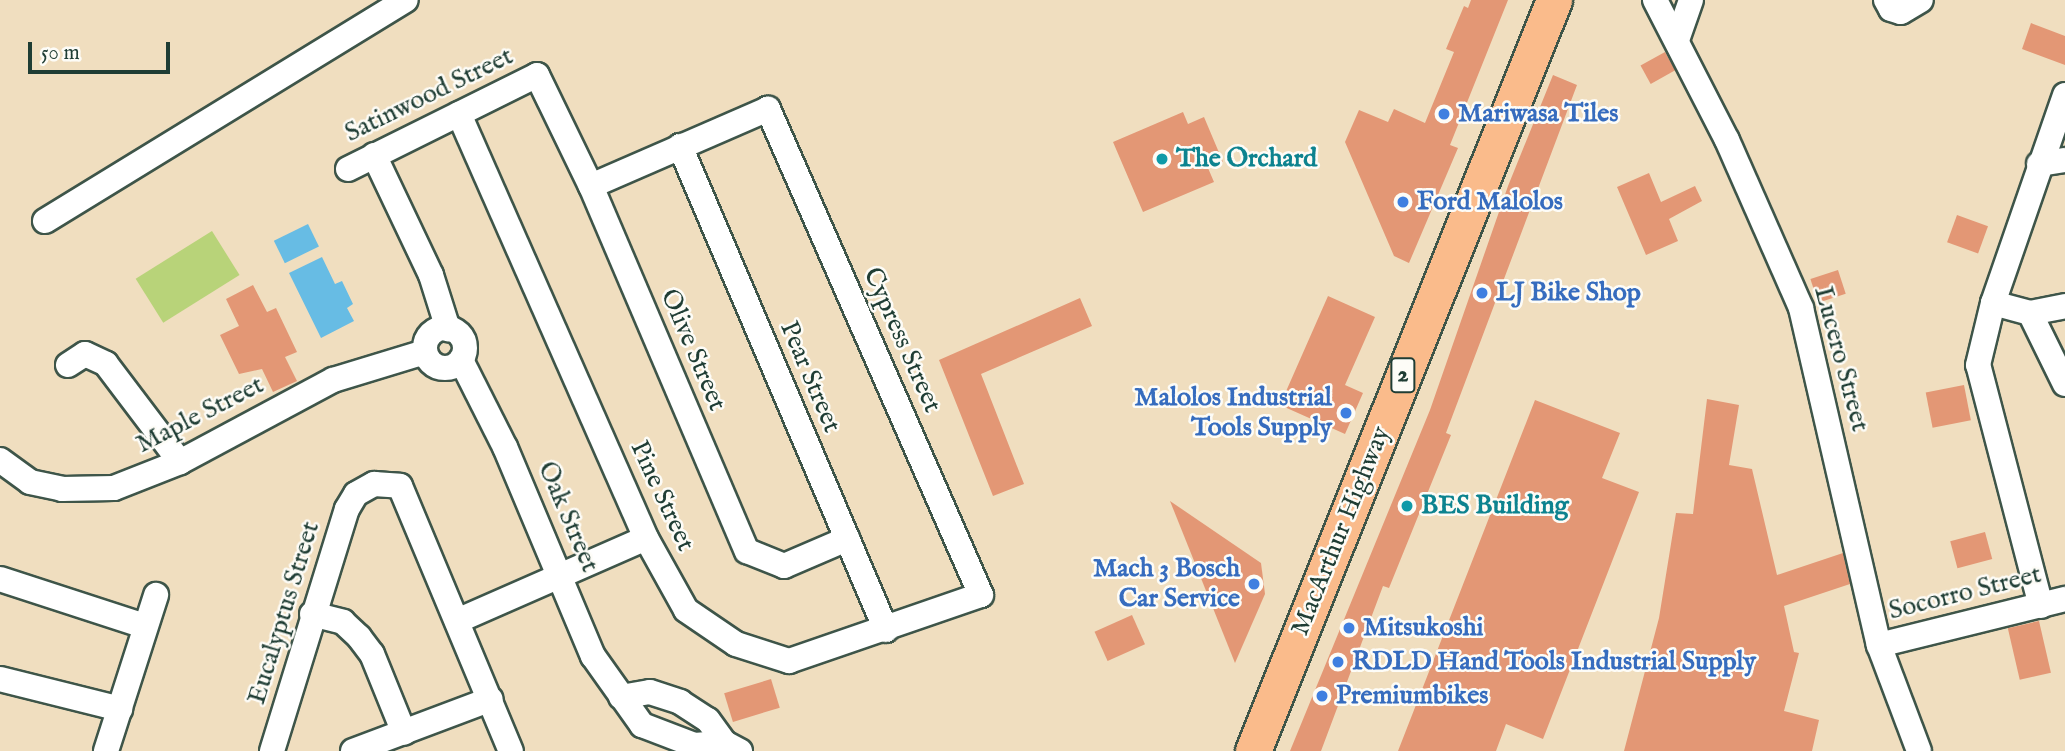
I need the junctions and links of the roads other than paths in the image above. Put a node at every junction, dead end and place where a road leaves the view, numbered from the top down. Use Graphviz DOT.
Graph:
graph roads {
  1 [pos="406,0"];
  2 [pos="1554,0"];
  3 [pos="1655,0"];
  4 [pos="1691,0"];
  5 [pos="1886,0"];
  6 [pos="1921,0"];
  7 [pos="1677,40"];
  8 [pos="537,75"];
  9 [pos="2065,95"];
  10 [pos="459,114"];
  11 [pos="680,146"];
  12 [pos="374,155"];
  13 [pos="2065,160"];
  14 [pos="2039,164"];
  15 [pos="348,169"];
  16 [pos="591,186"];
  17 [pos="45,221"];
  18 [pos="1993,303"];
  19 [pos="2065,306"];
  20 [pos="2030,313"];
  21 [pos="448,329"];
  22 [pos="425,352"];
  23 [pos="461,360"];
  24 [pos="68,366"];
  25 [pos="2065,384"];
  26 [pos="0,460"];
  27 [pos="180,462"];
  28 [pos="646,538"];
  29 [pos="847,539"];
  30 [pos="561,575"];
  31 [pos="0,579"];
  32 [pos="156,595"];
  33 [pos="981,595"];
  34 [pos="2053,602"];
  35 [pos="312,614"];
  36 [pos="457,621"];
  37 [pos="145,626"];
  38 [pos="886,631"];
  39 [pos="1880,645"];
  40 [pos="0,678"];
  41 [pos="621,697"];
  42 [pos="491,699"];
  43 [pos="120,709"];
  44 [pos="404,733"];
  45 [pos="732,747"];
  46 [pos="106,751"];
  47 [pos="272,751"];
  48 [pos="353,751"];
  49 [pos="511,751"];
  50 [pos="1253,751"];
  51 [pos="1919,751"];
  1 -- 17 [label="street"];
  2 -- 50 [label="highway, MacArthur Highway / 2"];
  3 -- 7 [label="street, Lucero Street"];
  4 -- 7 [label="street"];
  5 -- 6 [label="street"];
  7 -- 39 [label="street, Lucero Street"];
  8 -- 10 [label="street, Satinwood Street"];
  8 -- 16 [label="street, Olive Street"];
  9 -- 14 [label="street"];
  10 -- 12 [label="street, Satinwood Street"];
  10 -- 28 [label="street, Pine Street"];
  11 -- 16 [label="street"];
  11 -- 29 [label="street, Pear Street"];
  11 -- 33 [label="street, Cypress Street"];
  12 -- 15 [label="street, Satinwood Street"];
  12 -- 21 [label="street"];
  13 -- 14 [label="street"];
  14 -- 18 [label="street"];
  16 -- 29 [label="street, Olive Street"];
  18 -- 20 [label="street"];
  18 -- 34 [label="street"];
  19 -- 20 [label="street"];
  20 -- 25 [label="street"];
  21 -- 22 [label="street"];
  21 -- 23 [label="street"];
  22 -- 23 [label="street"];
  22 -- 27 [label="street, Maple Street"];
  23 -- 30 [label="street, Oak Street"];
  24 -- 27 [label="street"];
  26 -- 27 [label="street, Maple Street"];
  28 -- 30 [label="street"];
  28 -- 38 [label="street, Pine Street"];
  29 -- 38 [label="street, Pear Street"];
  30 -- 36 [label="street"];
  30 -- 41 [label="street, Oak Street"];
  31 -- 37 [label="street"];
  32 -- 37 [label="street"];
  33 -- 38 [label="street, Pine Street"];
  34 -- 39 [label="street, Socorro Street"];
  35 -- 36 [label="street, Eucalyptus Street"];
  35 -- 44 [label="street"];
  35 -- 47 [label="street, Eucalyptus Street"];
  36 -- 42 [label="street"];
  37 -- 43 [label="street"];
  39 -- 51 [label="street, Lucero Street"];
  40 -- 43 [label="street"];
  41 -- 45 [label="street, Oak Street"];
  41 -- 45 [label="street"];
  42 -- 44 [label="street"];
  42 -- 49 [label="street"];
  43 -- 46 [label="street"];
  44 -- 48 [label="street"];
}
